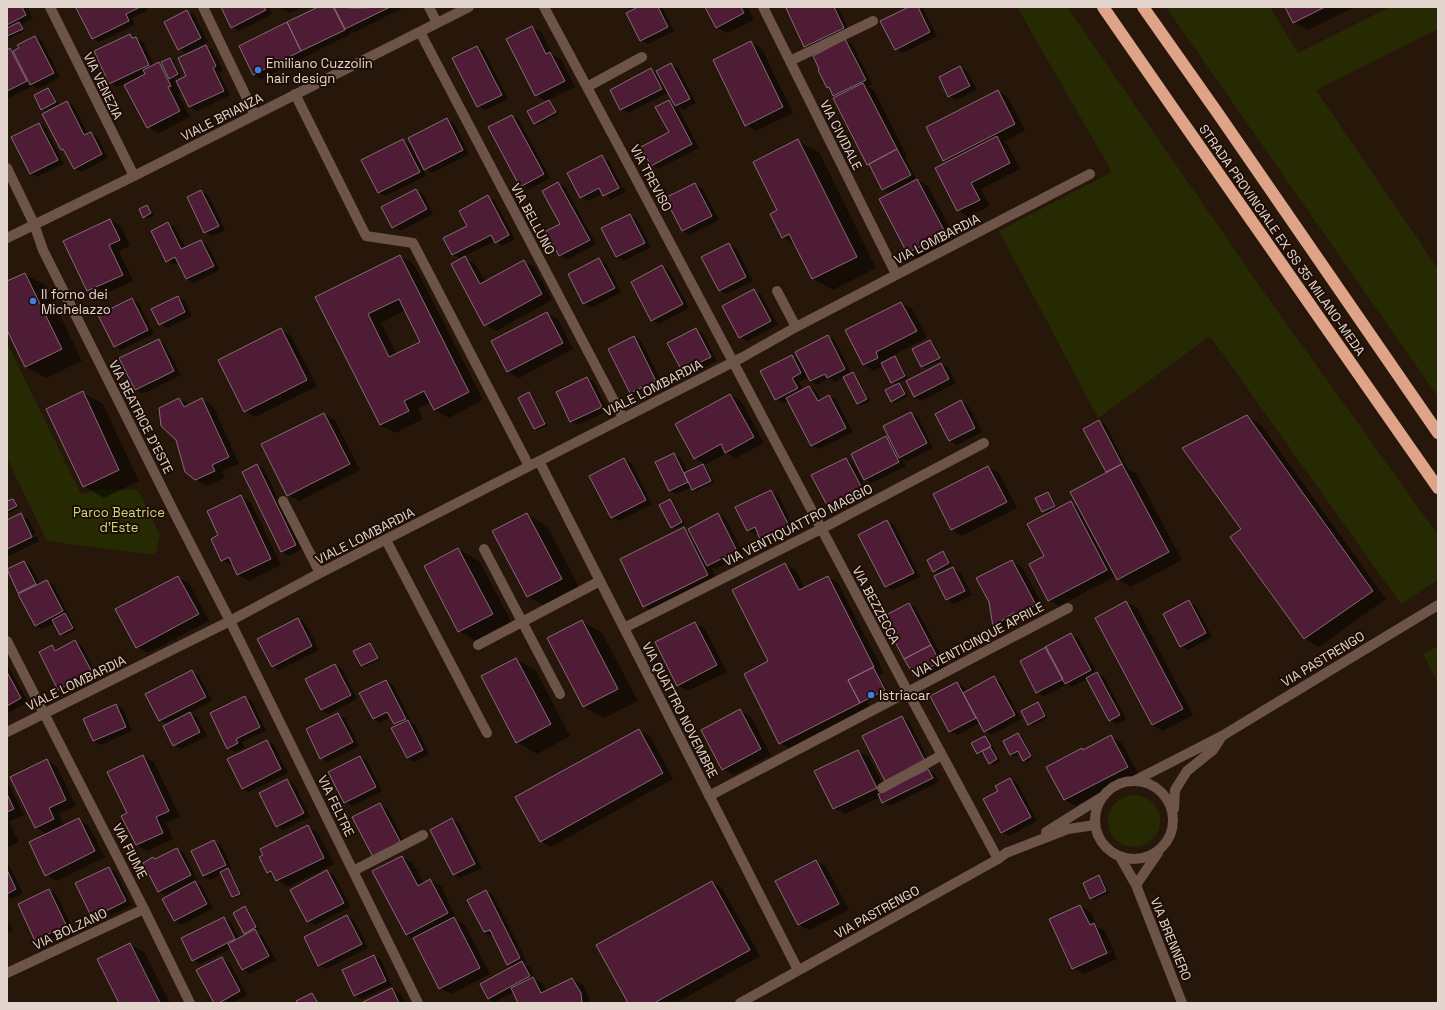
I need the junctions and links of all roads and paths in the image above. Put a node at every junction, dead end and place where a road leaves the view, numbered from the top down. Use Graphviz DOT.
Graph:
graph roads {
  1 [pos="50,7"];
  2 [pos="203,7"];
  3 [pos="429,7"];
  4 [pos="469,7"];
  5 [pos="544,7"];
  6 [pos="763,7"];
  7 [pos="1103,7"];
  8 [pos="1143,7"];
  9 [pos="873,21"];
  10 [pos="437,23"];
  11 [pos="420,32"];
  12 [pos="642,57"];
  13 [pos="790,61"];
  14 [pos="587,87"];
  15 [pos="295,94"];
  16 [pos="255,115"];
  17 [pos="7,168"];
  18 [pos="1090,174"];
  19 [pos="134,176"];
  20 [pos="34,224"];
  21 [pos="7,238"];
  22 [pos="896,274"];
  23 [pos="777,291"];
  24 [pos="796,327"];
  25 [pos="734,361"];
  26 [pos="623,418"];
  27 [pos="1438,433"];
  28 [pos="984,443"];
  29 [pos="539,461"];
  30 [pos="529,466"];
  31 [pos="1438,488"];
  32 [pos="283,501"];
  33 [pos="821,529"];
  34 [pos="386,540"];
  35 [pos="484,549"];
  36 [pos="320,573"];
  37 [pos="600,581"];
  38 [pos="1438,605"];
  39 [pos="1068,608"];
  40 [pos="230,620"];
  41 [pos="523,621"];
  42 [pos="624,628"];
  43 [pos="7,641"];
  44 [pos="478,645"];
  45 [pos="908,692"];
  46 [pos="560,694"];
  47 [pos="44,712"];
  48 [pos="7,732"];
  49 [pos="487,733"];
  50 [pos="1222,736"];
  51 [pos="942,756"];
  52 [pos="1134,781"];
  53 [pos="882,788"];
  54 [pos="709,796"];
  55 [pos="1102,797"];
  56 [pos="1173,814"];
  57 [pos="1095,825"];
  58 [pos="423,835"];
  59 [pos="1026,845"];
  60 [pos="1161,849"];
  61 [pos="1120,857"];
  62 [pos="998,859"];
  63 [pos="353,871"];
  64 [pos="1136,885"];
  65 [pos="144,909"];
  66 [pos="798,970"];
  67 [pos="7,973"];
  68 [pos="190,1003"];
  69 [pos="418,1003"];
  70 [pos="740,1003"];
  71 [pos="1182,1003"];
  1 -- 19 [label="street, VIA VENEZIA"];
  2 -- 16 [label="street"];
  3 -- 10 [label="street"];
  4 -- 10 [label="street, VIALE BRIANZA"];
  5 -- 14 [label="street, VIA TREVISO"];
  6 -- 13 [label="street, VIA CIVIDALE"];
  7 -- 31 [label="highway, STRADA PROVINCIALE EX SS 35 MILANO-MEDA"];
  8 -- 27 [label="highway, STRADA PROVINCIALE EX SS 35 MILANO-MEDA"];
  9 -- 13 [label="street"];
  10 -- 11 [label="street, VIALE BRIANZA"];
  11 -- 15 [label="street, VIALE BRIANZA"];
  11 -- 26 [label="street, VIA BELLUNO"];
  12 -- 14 [label="street"];
  13 -- 22 [label="street, VIA CIVIDALE"];
  14 -- 25 [label="street, VIA TREVISO"];
  15 -- 16 [label="street, VIALE BRIANZA"];
  15 -- 30 [label="street"];
  16 -- 19 [label="street, VIALE BRIANZA"];
  17 -- 20 [label="street, VIA BEATRICE D'ESTE"];
  18 -- 22 [label="street, VIA LOMBARDIA"];
  19 -- 20 [label="street, VIALE BRIANZA"];
  20 -- 21 [label="street, VIALE BRIANZA"];
  20 -- 40 [label="street, VIA BEATRICE D'ESTE"];
  22 -- 24 [label="street, VIA LOMBARDIA"];
  23 -- 24 [label="street"];
  24 -- 25 [label="street, VIA LOMBARDIA"];
  25 -- 26 [label="street, VIALE LOMBARDIA"];
  25 -- 33 [label="street, VIA BEZZECCA"];
  26 -- 29 [label="street, VIALE LOMBARDIA"];
  28 -- 33 [label="street, VIA VENTIQUATTRO MAGGIO"];
  29 -- 30 [label="street, VIALE LOMBARDIA"];
  29 -- 37 [label="street, VIA QUATTRO NOVEMBRE"];
  30 -- 34 [label="street, VIALE LOMBARDIA"];
  32 -- 36 [label="street"];
  33 -- 42 [label="street, VIA VENTIQUATTRO MAGGIO"];
  33 -- 45 [label="street, VIA BEZZECCA"];
  34 -- 36 [label="street, VIALE LOMBARDIA"];
  34 -- 49 [label="street"];
  35 -- 41 [label="street"];
  36 -- 40 [label="street, VIALE LOMBARDIA"];
  37 -- 41 [label="street"];
  37 -- 42 [label="street, VIA QUATTRO NOVEMBRE"];
  38 -- 50 [label="street, VIA PASTRENGO"];
  39 -- 45 [label="street, VIA VENTICINQUE APRILE"];
  40 -- 47 [label="street, VIALE LOMBARDIA"];
  40 -- 63 [label="street, VIA FELTRE"];
  41 -- 44 [label="street"];
  41 -- 46 [label="street"];
  42 -- 54 [label="street, VIA QUATTRO NOVEMBRE"];
  43 -- 47 [label="street, VIA FIUME"];
  45 -- 51 [label="street, VIA BEZZECCA"];
  45 -- 54 [label="street, VIA VENTICINQUE APRILE"];
  47 -- 48 [label="street, VIALE LOMBARDIA"];
  47 -- 65 [label="street, VIA FIUME"];
  50 -- 52 [label="street, VIA PASTRENGO"];
  50 -- 56 [label="street, VIA PASTRENGO"];
  51 -- 53 [label="street"];
  51 -- 62 [label="street, VIA BEZZECCA"];
  52 -- 55 [label="street"];
  52 -- 56 [label="street"];
  54 -- 66 [label="street, VIA QUATTRO NOVEMBRE"];
  55 -- 57 [label="street"];
  55 -- 59 [label="street, VIA PASTRENGO"];
  56 -- 60 [label="street"];
  57 -- 59 [label="street, VIA PASTRENGO"];
  57 -- 61 [label="street"];
  58 -- 63 [label="street"];
  59 -- 62 [label="street, VIA PASTRENGO"];
  60 -- 61 [label="street"];
  60 -- 64 [label="street, VIA BRENNERO"];
  61 -- 64 [label="street, VIA BRENNERO"];
  62 -- 66 [label="street, VIA PASTRENGO"];
  63 -- 69 [label="street, VIA FELTRE"];
  64 -- 71 [label="street, VIA BRENNERO"];
  65 -- 67 [label="street, VIA BOLZANO"];
  65 -- 68 [label="street, VIA FIUME"];
  66 -- 70 [label="street, VIA PASTRENGO"];
}
